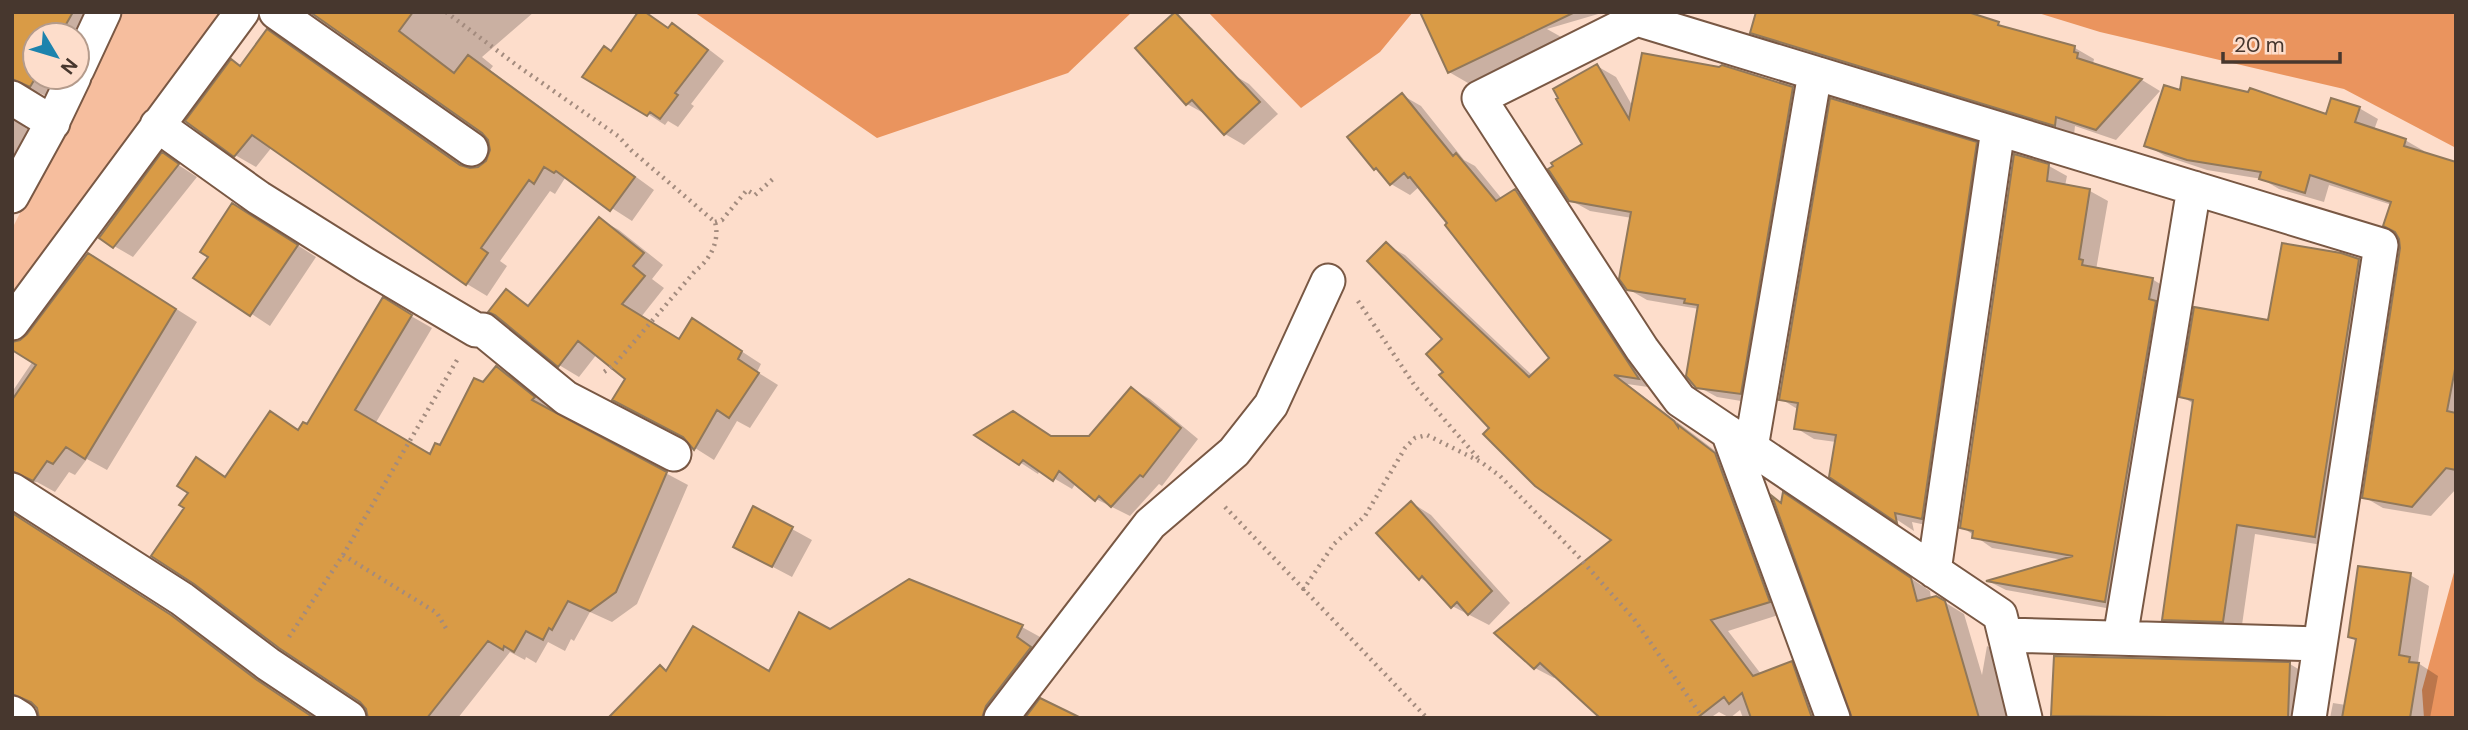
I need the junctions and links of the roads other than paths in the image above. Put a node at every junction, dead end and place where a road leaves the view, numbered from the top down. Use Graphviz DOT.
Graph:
graph roads {
  1 [pos="104,12"];
  2 [pos="242,12"];
  3 [pos="276,12"];
  4 [pos="91,40"];
  5 [pos="1815,74"];
  6 [pos="68,91"];
  7 [pos="12,98"];
  8 [pos="53,123"];
  9 [pos="157,125"];
  10 [pos="1998,129"];
  11 [pos="471,149"];
  12 [pos="2194,188"];
  13 [pos="12,196"];
  14 [pos="1328,281"];
  15 [pos="12,323"];
  16 [pos="1739,440"];
  17 [pos="674,454"];
  18 [pos="12,490"];
  19 [pos="1934,570"];
  20 [pos="2005,635"];
  21 [pos="2120,638"];
  22 [pos="2320,644"];
  23 [pos="12,713"];
  24 [pos="20,718"];
  25 [pos="349,718"];
  26 [pos="1001,718"];
  27 [pos="1833,718"];
  28 [pos="2025,718"];
  29 [pos="2309,718"];
  1 -- 4 [label="street"];
  2 -- 9 [label="street"];
  3 -- 11 [label="street"];
  5 -- 10 [label="street"];
  5 -- 16 [label="street"];
  5 -- 16 [label="street"];
  6 -- 8 [label="street"];
  7 -- 8 [label="street"];
  8 -- 13 [label="street"];
  9 -- 15 [label="street"];
  9 -- 17 [label="street"];
  10 -- 12 [label="street"];
  10 -- 19 [label="street"];
  12 -- 21 [label="street"];
  12 -- 22 [label="street"];
  14 -- 26 [label="street"];
  16 -- 19 [label="street"];
  16 -- 27 [label="street"];
  18 -- 25 [label="street"];
  19 -- 20 [label="street"];
  20 -- 21 [label="street"];
  20 -- 28 [label="street"];
  21 -- 22 [label="street"];
  22 -- 29 [label="street"];
  23 -- 24 [label="street"];
}
